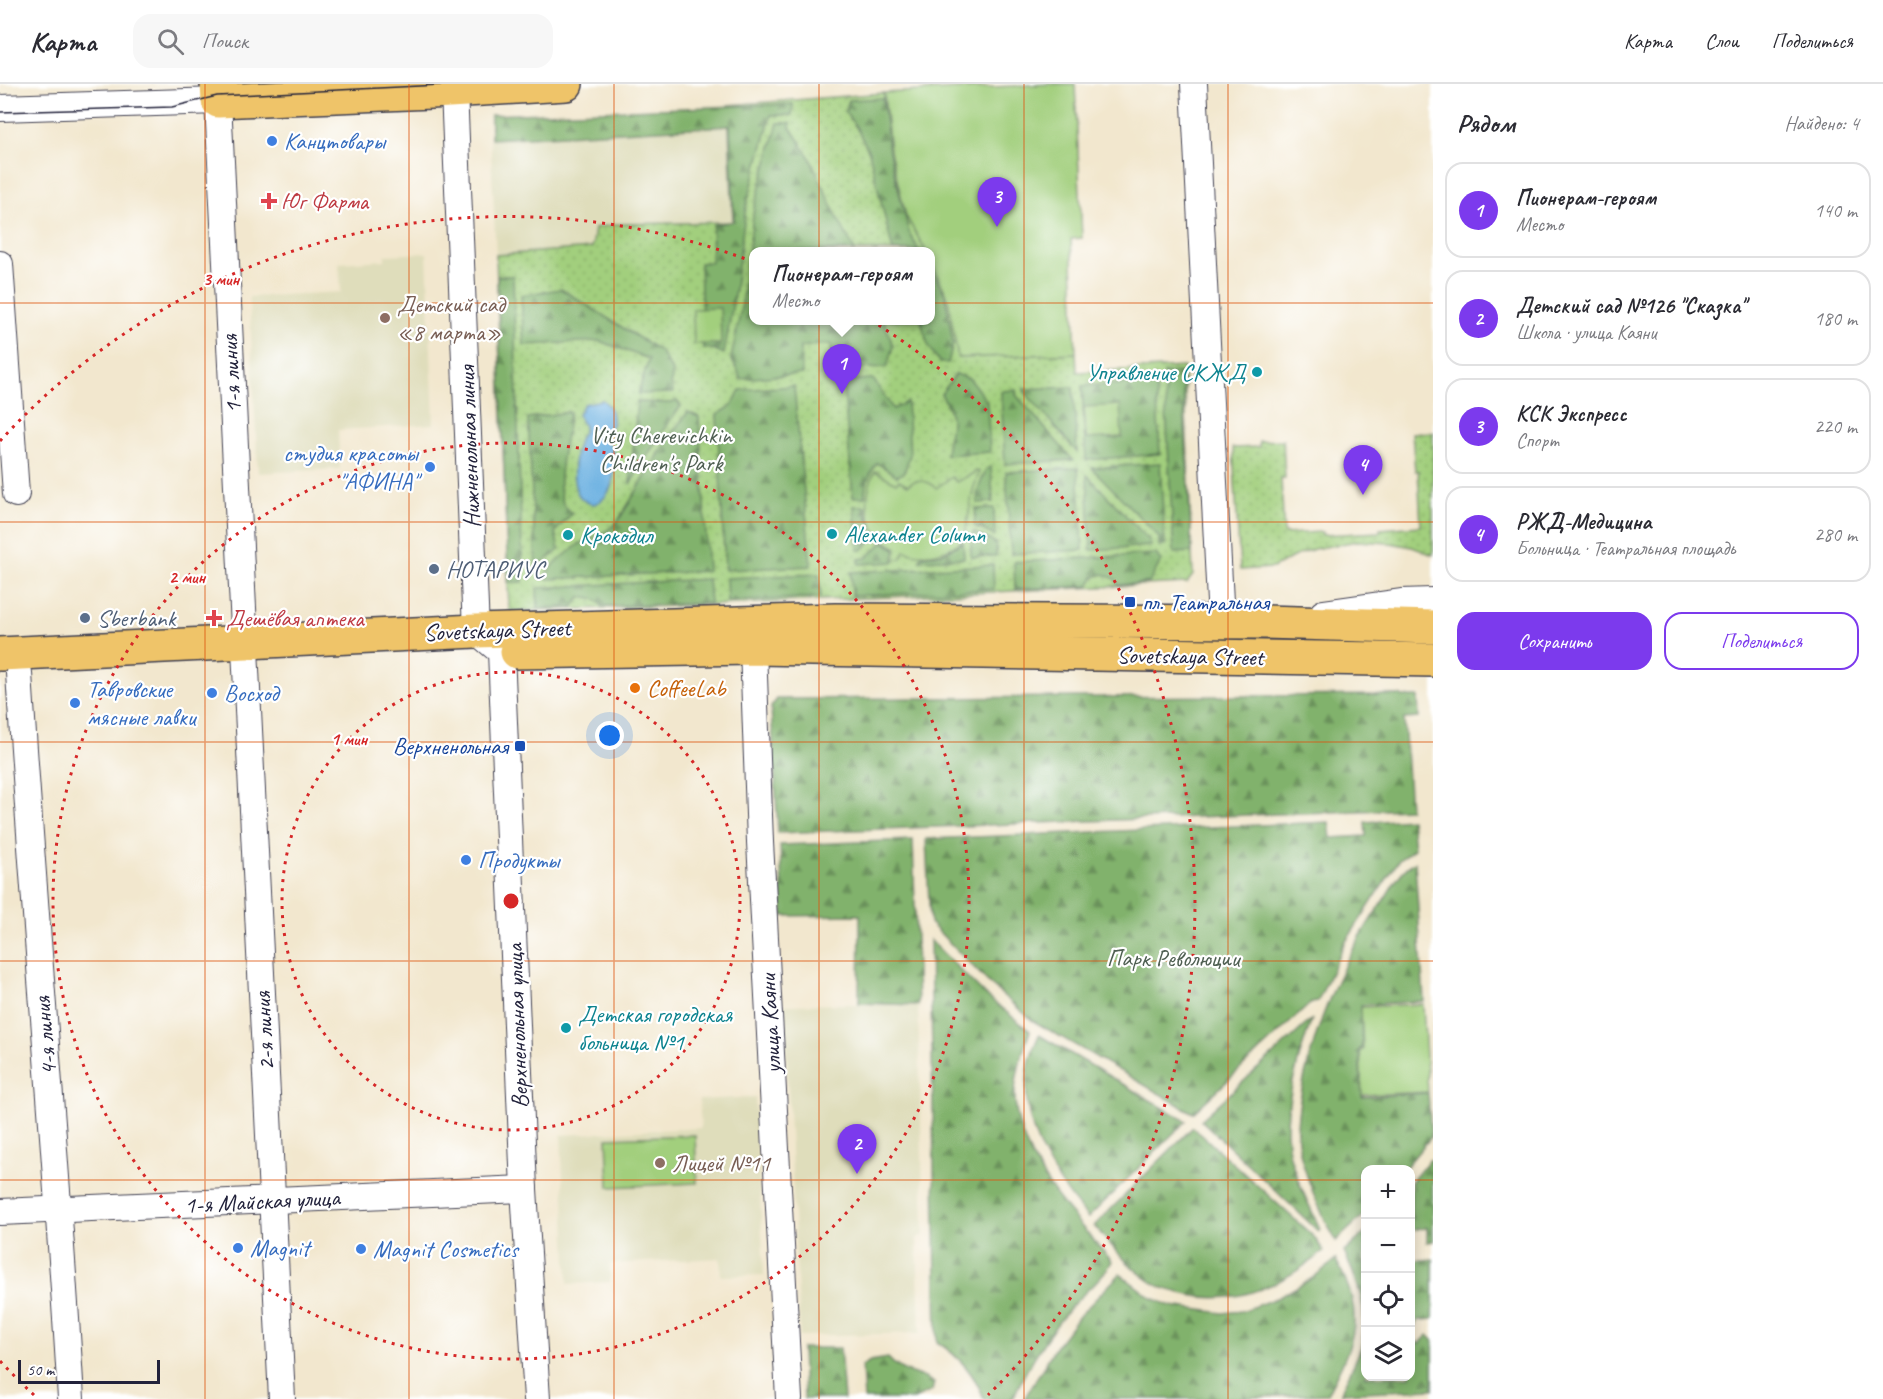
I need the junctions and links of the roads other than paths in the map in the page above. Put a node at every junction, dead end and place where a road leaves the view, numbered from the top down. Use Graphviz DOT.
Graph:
graph roads {
  1 [pos="566,84"];
  2 [pos="1194,84"];
  3 [pos="454,87"];
  4 [pos="217,92"];
  5 [pos="0,108"];
  6 [pos="0,264"];
  7 [pos="16,494"];
  8 [pos="1433,601"];
  9 [pos="994,620"];
  10 [pos="1221,622"];
  11 [pos="1265,622"];
  12 [pos="1433,627"];
  13 [pos="476,631"];
  14 [pos="753,648"];
  15 [pos="245,652"];
  16 [pos="501,652"];
  17 [pos="993,652"];
  18 [pos="1388,660"];
  19 [pos="1433,660"];
  20 [pos="6,667"];
  21 [pos="1433,671"];
  22 [pos="524,1189"];
  23 [pos="271,1200"];
  24 [pos="60,1210"];
  25 [pos="0,1212"];
  26 [pos="71,1399"];
  27 [pos="282,1399"];
  28 [pos="537,1399"];
  29 [pos="789,1399"];
  1 -- 3 [label="main road"];
  2 -- 10 [label="street"];
  3 -- 4 [label="main road"];
  3 -- 13 [label="street, Нижненольная линия"];
  4 -- 5 [label="street"];
  4 -- 15 [label="street, 1-я линия"];
  6 -- 7 [label="street"];
  8 -- 11 [label="street"];
  9 -- 10 [label="main road, Sovetskaya Street"];
  9 -- 13 [label="main road, Sovetskaya Street"];
  9 -- 17 [label="street"];
  10 -- 11 [label="main road, Sovetskaya Street"];
  11 -- 12 [label="main road, Sovetskaya Street"];
  13 -- 15 [label="main road, Sovetskaya Street"];
  13 -- 16 [label="street"];
  14 -- 16 [label="main road, Sovetskaya Street"];
  14 -- 17 [label="main road, Sovetskaya Street"];
  14 -- 29 [label="street, улица Каяни"];
  15 -- 16 [label="main road, Sovetskaya Street"];
  15 -- 20 [label="main road, Sovetskaya Street"];
  15 -- 23 [label="street, 2-я линия"];
  16 -- 22 [label="street, Верхненольная улица"];
  17 -- 18 [label="main road, Sovetskaya Street"];
  18 -- 19 [label="main road, Sovetskaya Street"];
  18 -- 21 [label="street"];
  20 -- 24 [label="street, 4-я линия"];
  22 -- 23 [label="street, 1-я Майская улица"];
  22 -- 28 [label="street, Верхненольная улица"];
  23 -- 24 [label="street, 1-я Майская улица"];
  23 -- 27 [label="street, 2-я линия"];
  24 -- 25 [label="street, 1-я Майская улица"];
  24 -- 26 [label="street, 4-я линия"];
}
